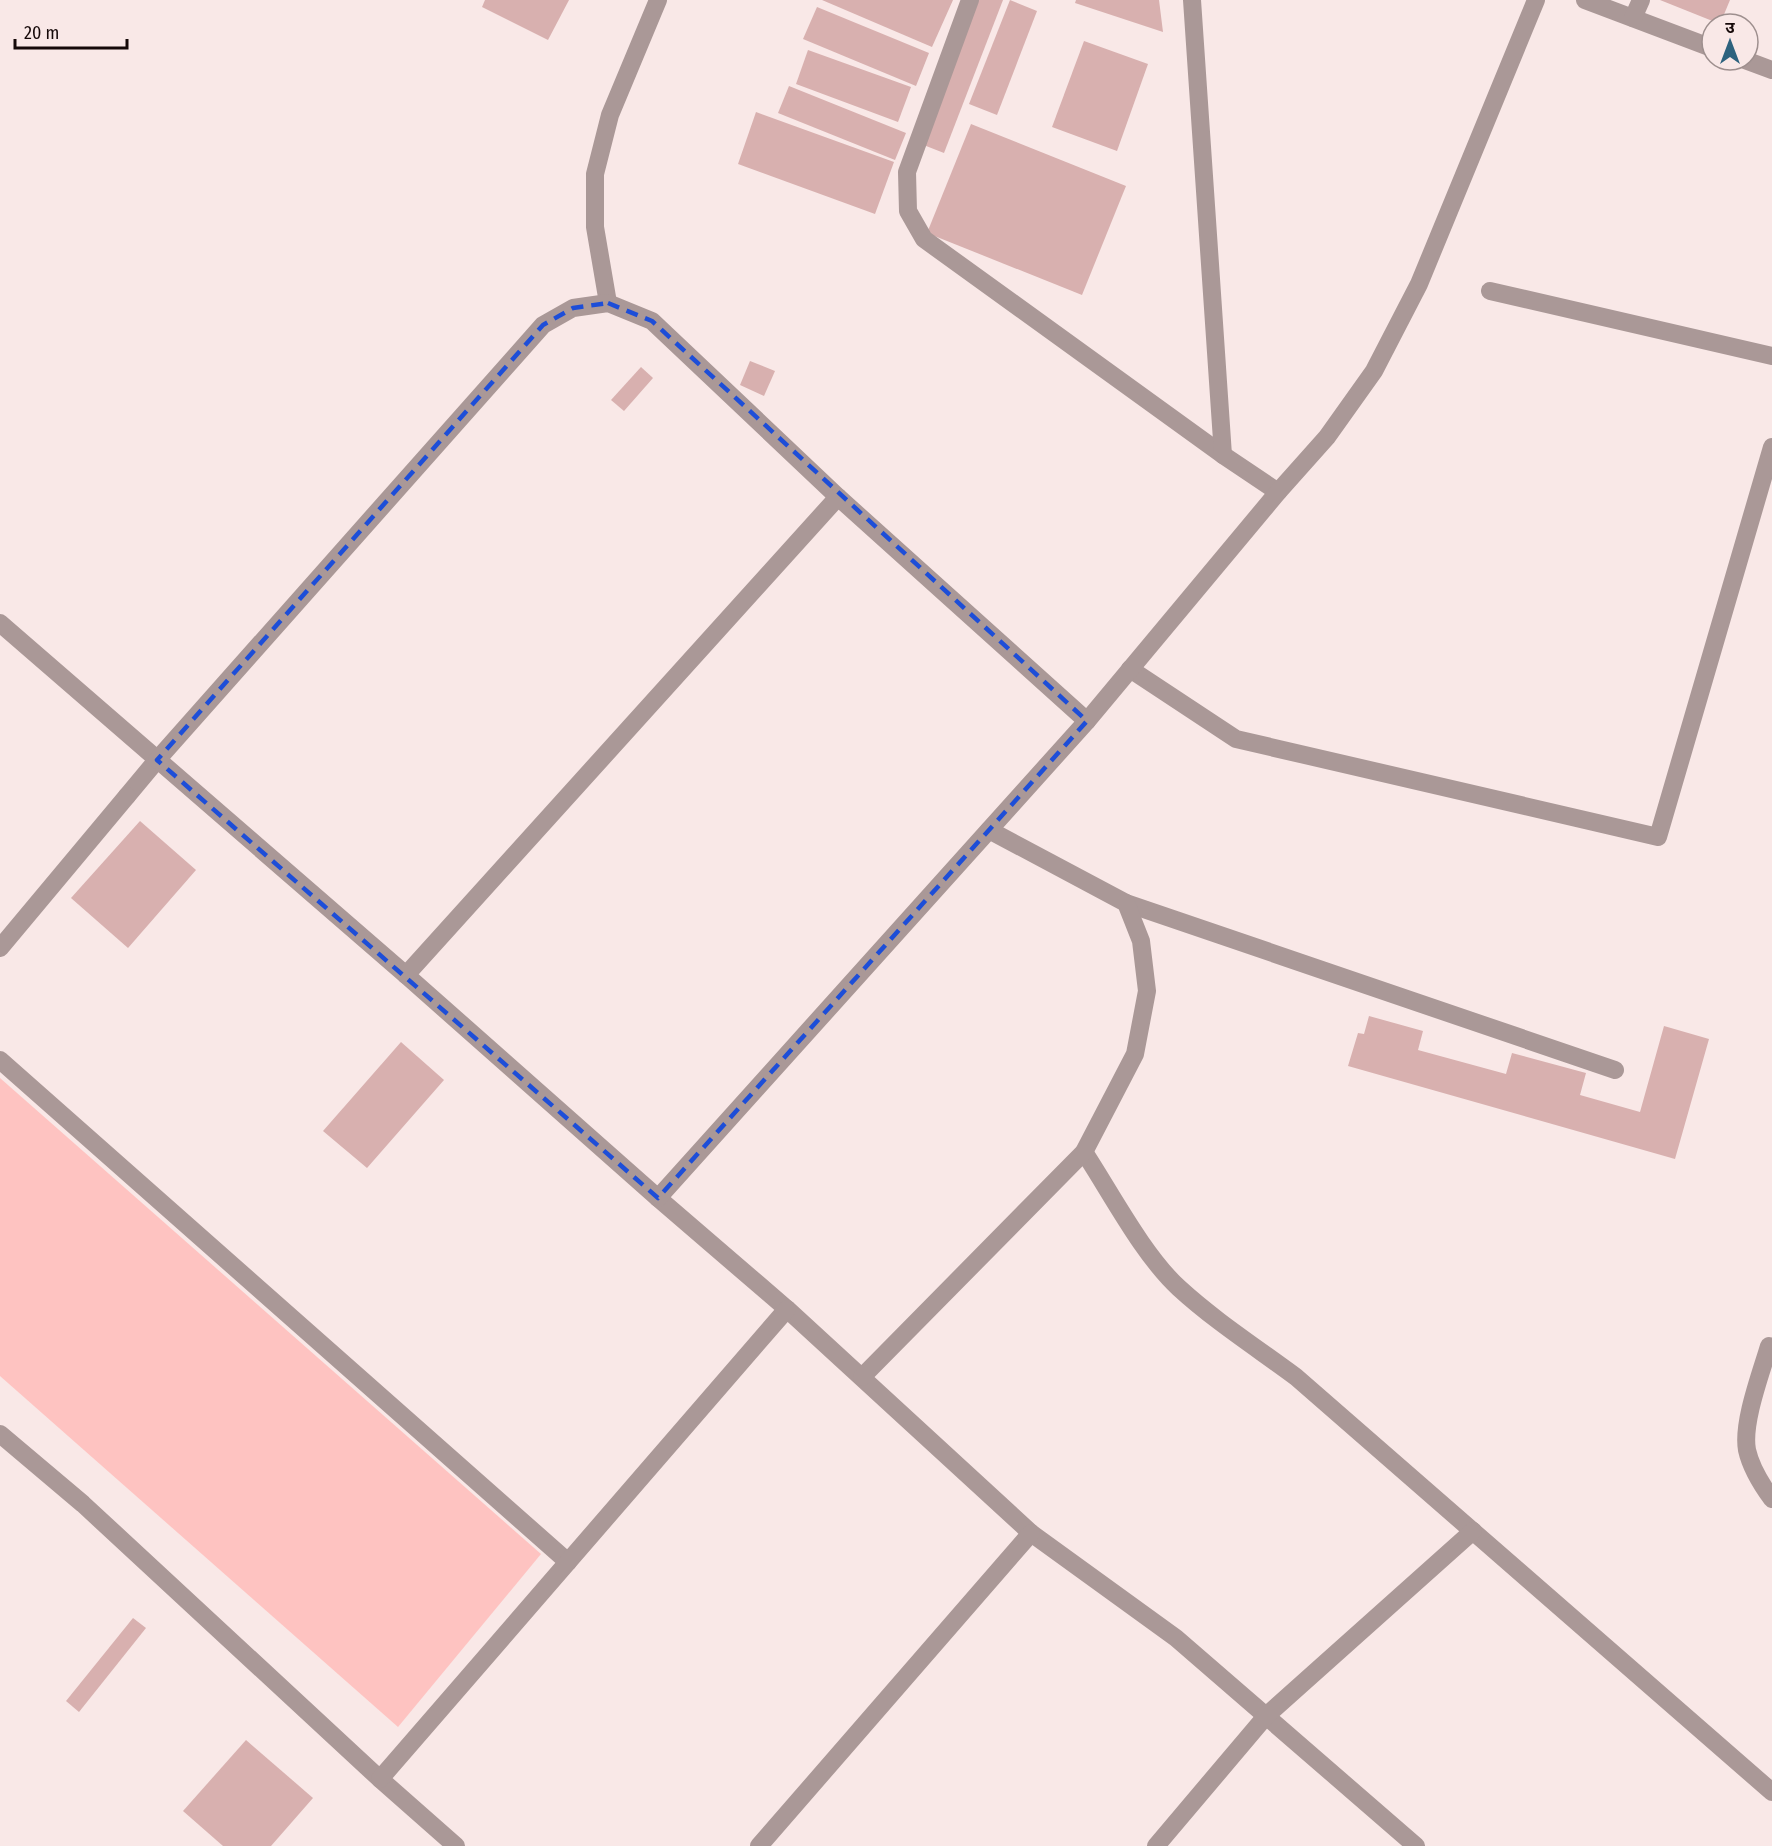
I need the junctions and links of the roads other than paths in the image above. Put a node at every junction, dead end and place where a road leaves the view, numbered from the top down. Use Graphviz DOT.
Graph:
graph roads {
  1 [pos="658,0"];
  2 [pos="970,0"];
  3 [pos="1192,0"];
  4 [pos="1536,0"];
  5 [pos="1585,0"];
  6 [pos="1641,0"];
  7 [pos="1633,18"];
  8 [pos="1700,43"];
  9 [pos="1490,291"];
  10 [pos="608,303"];
  11 [pos="1772,356"];
  12 [pos="1772,447"];
  13 [pos="1222,455"];
  14 [pos="1278,492"];
  15 [pos="838,496"];
  16 [pos="0,623"];
  17 [pos="1130,669"];
  18 [pos="1086,720"];
  19 [pos="157,760"];
  20 [pos="989,830"];
  21 [pos="1126,903"];
  22 [pos="0,948"];
  23 [pos="406,975"];
  24 [pos="0,1060"];
  25 [pos="1615,1070"];
  26 [pos="1084,1152"];
  27 [pos="658,1198"];
  28 [pos="787,1309"];
  29 [pos="1772,1347"];
  30 [pos="862,1377"];
  31 [pos="0,1434"];
  32 [pos="1772,1499"];
  33 [pos="1473,1531"];
  34 [pos="1031,1533"];
  35 [pos="568,1562"];
  36 [pos="1266,1716"];
  37 [pos="380,1779"];
  38 [pos="1772,1792"];
  39 [pos="456,1846"];
  40 [pos="759,1846"];
  41 [pos="1156,1846"];
  42 [pos="1416,1846"];
  1 -- 10 [label="street"];
  2 -- 13 [label="street"];
  3 -- 13 [label="street"];
  4 -- 14 [label="street"];
  5 -- 7 [label="street"];
  6 -- 7 [label="street"];
  7 -- 8 [label="street"];
  9 -- 11 [label="street"];
  10 -- 15 [label="street"];
  10 -- 19 [label="street"];
  12 -- 17 [label="street"];
  13 -- 14 [label="street"];
  14 -- 17 [label="street"];
  15 -- 18 [label="street"];
  15 -- 23 [label="street"];
  16 -- 19 [label="street"];
  17 -- 18 [label="street"];
  18 -- 20 [label="street"];
  19 -- 22 [label="street"];
  19 -- 23 [label="street"];
  20 -- 21 [label="street"];
  20 -- 27 [label="street"];
  21 -- 25 [label="street"];
  21 -- 26 [label="street"];
  23 -- 27 [label="street"];
  24 -- 35 [label="street"];
  26 -- 30 [label="street"];
  26 -- 33 [label="street"];
  27 -- 28 [label="street"];
  28 -- 30 [label="street"];
  28 -- 35 [label="street"];
  29 -- 32 [label="street"];
  30 -- 34 [label="street"];
  31 -- 37 [label="street"];
  33 -- 36 [label="street"];
  33 -- 38 [label="street"];
  34 -- 36 [label="street"];
  34 -- 40 [label="street"];
  35 -- 37 [label="street"];
  36 -- 41 [label="street"];
  36 -- 42 [label="street"];
  37 -- 39 [label="street"];
}
